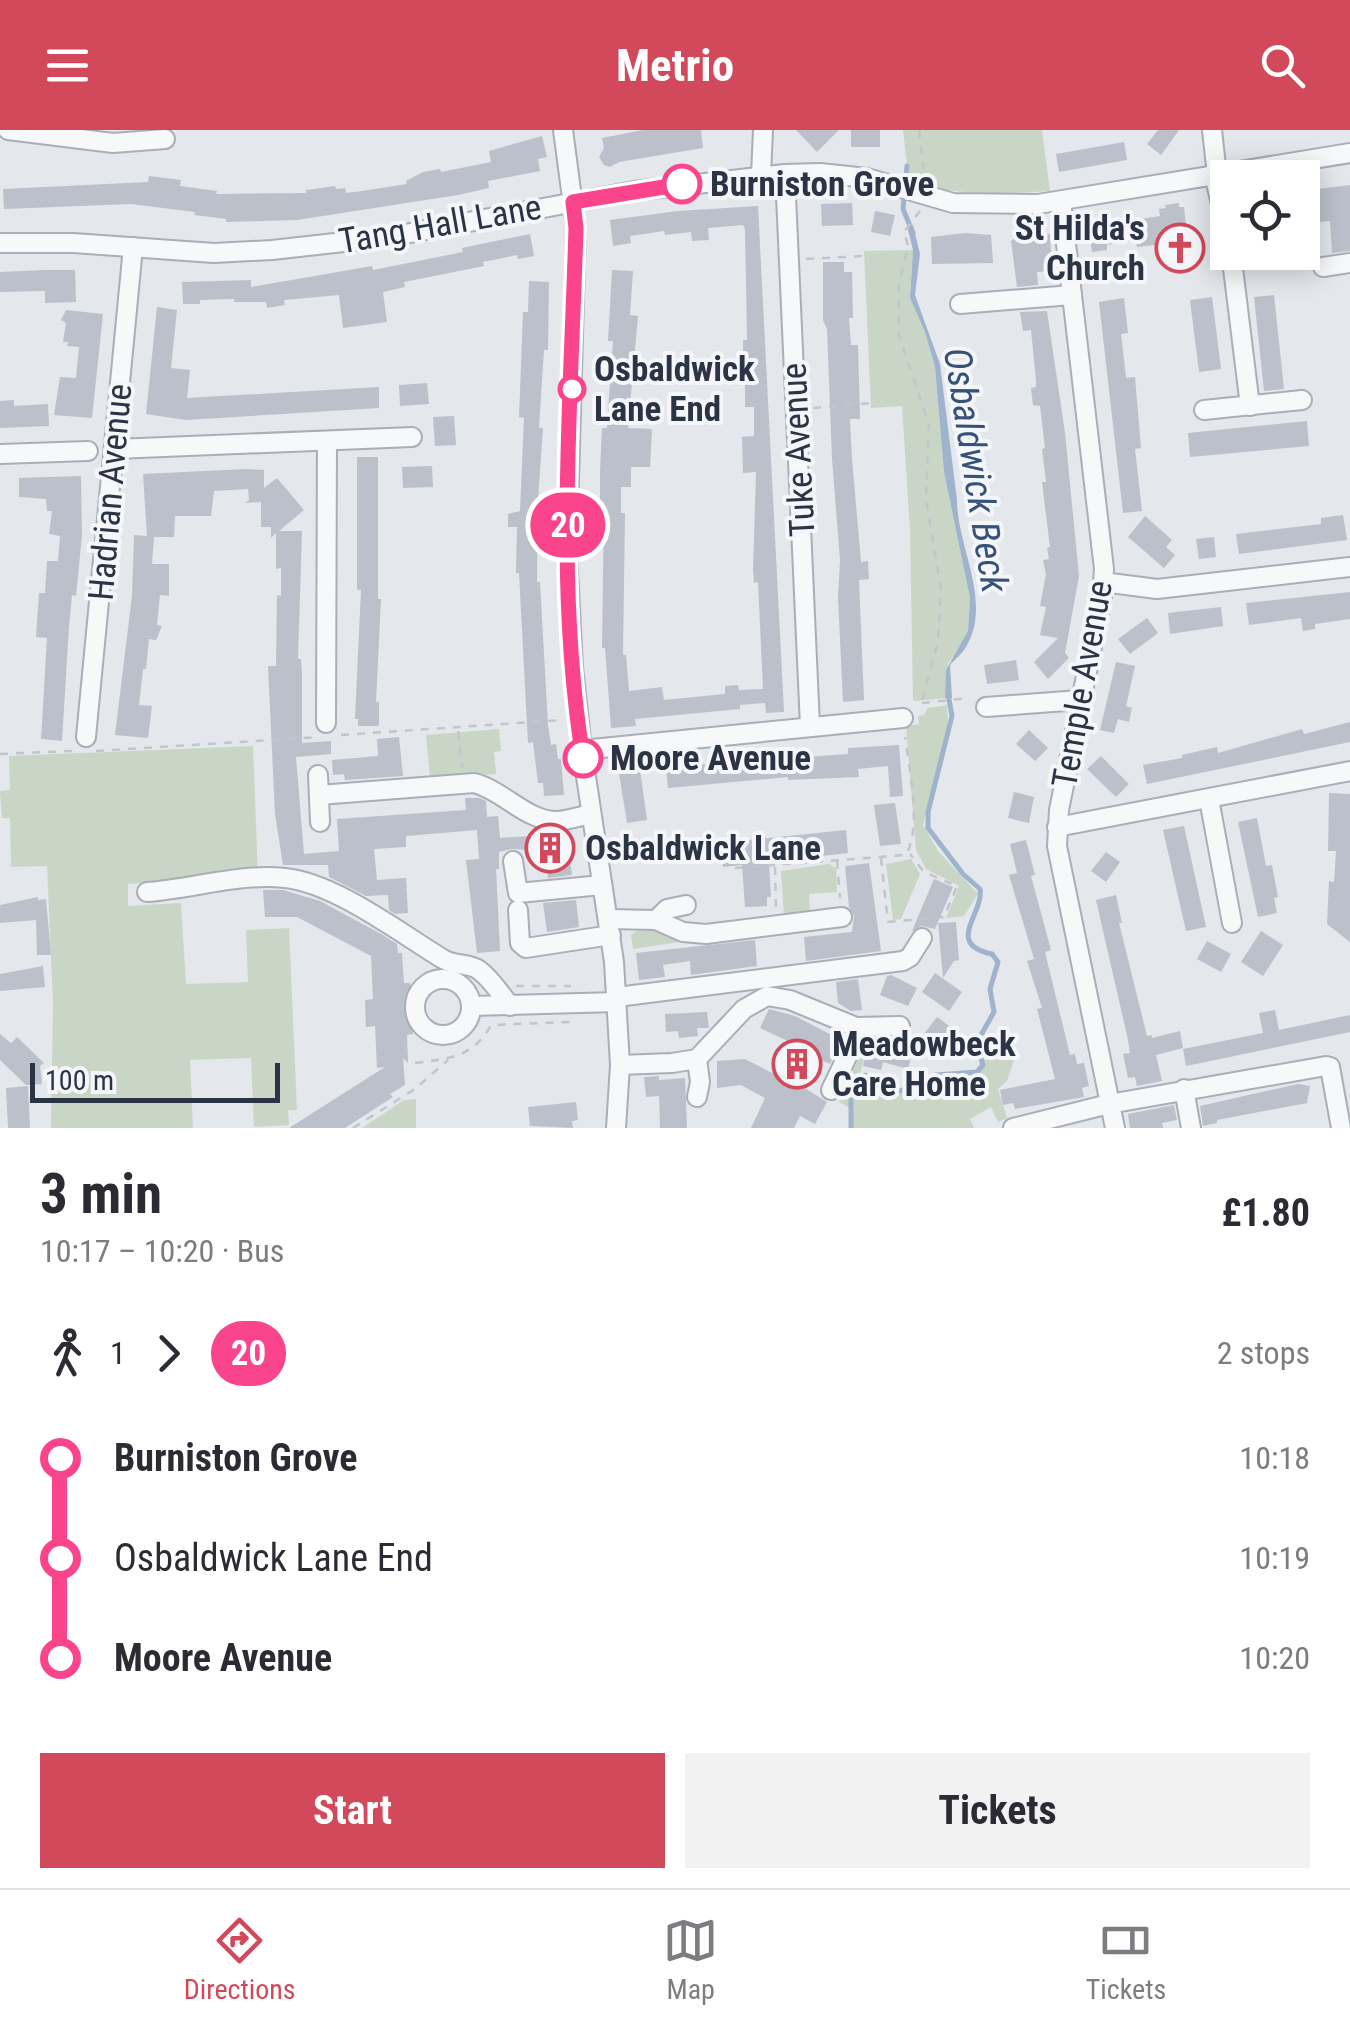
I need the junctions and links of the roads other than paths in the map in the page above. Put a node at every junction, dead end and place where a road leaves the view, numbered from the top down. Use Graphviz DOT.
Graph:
graph roads {
  1 [pos="8,130"];
  2 [pos="563,130"];
  3 [pos="763,130"];
  4 [pos="1212,130"];
  5 [pos="165,140"];
  6 [pos="1350,153"];
  7 [pos="1215,160"];
  8 [pos="1307,160"];
  9 [pos="785,174"];
  10 [pos="761,176"];
  11 [pos="1210,176"];
  12 [pos="1061,201"];
  13 [pos="573,202"];
  14 [pos="0,244"];
  15 [pos="133,246"];
  16 [pos="1350,263"];
  17 [pos="1323,266"];
  18 [pos="1233,270"];
  19 [pos="1072,295"];
  20 [pos="960,304"];
  21 [pos="1302,400"];
  22 [pos="1250,406"];
  23 [pos="1204,410"];
  24 [pos="412,437"];
  25 [pos="327,441"];
  26 [pos="115,449"];
  27 [pos="88,451"];
  28 [pos="0,454"];
  29 [pos="1350,567"];
  30 [pos="1103,582"];
  31 [pos="1080,700"];
  32 [pos="986,707"];
  33 [pos="903,718"];
  34 [pos="326,724"];
  35 [pos="810,726"];
  36 [pos="86,737"];
  37 [pos="582,750"];
  38 [pos="1350,771"];
  39 [pos="318,774"];
  40 [pos="319,796"];
  41 [pos="1208,799"];
  42 [pos="591,814"];
  43 [pos="320,822"];
  44 [pos="1057,828"];
  45 [pos="514,861"];
  46 [pos="602,885"];
  47 [pos="147,892"];
  48 [pos="686,905"];
  49 [pos="518,910"];
  50 [pos="842,917"];
  51 [pos="656,920"];
  52 [pos="1232,922"];
  53 [pos="610,927"];
  54 [pos="922,938"];
  55 [pos="617,1000"];
  56 [pos="471,1006"];
  57 [pos="510,1006"];
  58 [pos="900,1026"];
  59 [pos="856,1027"];
  60 [pos="697,1059"];
  61 [pos="620,1064"];
  62 [pos="1350,1067"];
  63 [pos="1331,1071"];
  64 [pos="704,1090"];
  65 [pos="831,1090"];
  66 [pos="1184,1090"];
  67 [pos="1110,1104"];
  68 [pos="616,1128"];
  69 [pos="1013,1128"];
  70 [pos="1114,1128"];
  71 [pos="1191,1128"];
  72 [pos="1341,1128"];
  1 -- 5 [label="street"];
  2 -- 13 [label="street"];
  3 -- 10 [label="street"];
  4 -- 7 [label="street"];
  6 -- 8 [label="street, Tang Hall Lane"];
  9 -- 10 [label="street, Tang Hall Lane"];
  9 -- 12 [label="street, Tang Hall Lane"];
  9 -- 35 [label="street, Tuke Avenue"];
  10 -- 13 [label="street, Tang Hall Lane"];
  11 -- 12 [label="street, Tang Hall Lane"];
  12 -- 19 [label="street, Temple Avenue"];
  13 -- 15 [label="street, Tang Hall Lane"];
  13 -- 37 [label="street"];
  14 -- 15 [label="street, Tang Hall Lane"];
  15 -- 26 [label="street, Hadrian Avenue"];
  16 -- 17 [label="street"];
  18 -- 22 [label="street"];
  19 -- 20 [label="street"];
  19 -- 30 [label="street, Temple Avenue"];
  21 -- 22 [label="street"];
  22 -- 23 [label="street"];
  24 -- 25 [label="street"];
  25 -- 26 [label="street"];
  25 -- 34 [label="street"];
  26 -- 36 [label="street, Hadrian Avenue"];
  27 -- 28 [label="street"];
  29 -- 30 [label="street"];
  30 -- 31 [label="street, Temple Avenue"];
  31 -- 32 [label="street"];
  31 -- 44 [label="street, Temple Avenue"];
  33 -- 35 [label="street"];
  35 -- 37 [label="street"];
  37 -- 42 [label="street"];
  38 -- 41 [label="street"];
  39 -- 40 [label="street"];
  40 -- 42 [label="street"];
  40 -- 43 [label="street"];
  41 -- 44 [label="street"];
  41 -- 52 [label="street"];
  42 -- 46 [label="street"];
  44 -- 67 [label="street, Temple Avenue"];
  45 -- 46 [label="street"];
  46 -- 53 [label="street"];
  47 -- 57 [label="street"];
  48 -- 51 [label="street"];
  49 -- 53 [label="street"];
  50 -- 51 [label="street"];
  51 -- 53 [label="street"];
  53 -- 55 [label="street"];
  54 -- 55 [label="street"];
  55 -- 57 [label="street"];
  55 -- 61 [label="street"];
  56 -- 57 [label="street"];
  58 -- 59 [label="street"];
  59 -- 60 [label="street"];
  59 -- 65 [label="street"];
  60 -- 61 [label="street"];
  60 -- 64 [label="street"];
  61 -- 68 [label="street"];
  62 -- 63 [label="street"];
  63 -- 66 [label="street"];
  63 -- 72 [label="street"];
  66 -- 67 [label="street"];
  66 -- 71 [label="street"];
  67 -- 69 [label="street"];
  67 -- 70 [label="street, Temple Avenue"];
}
